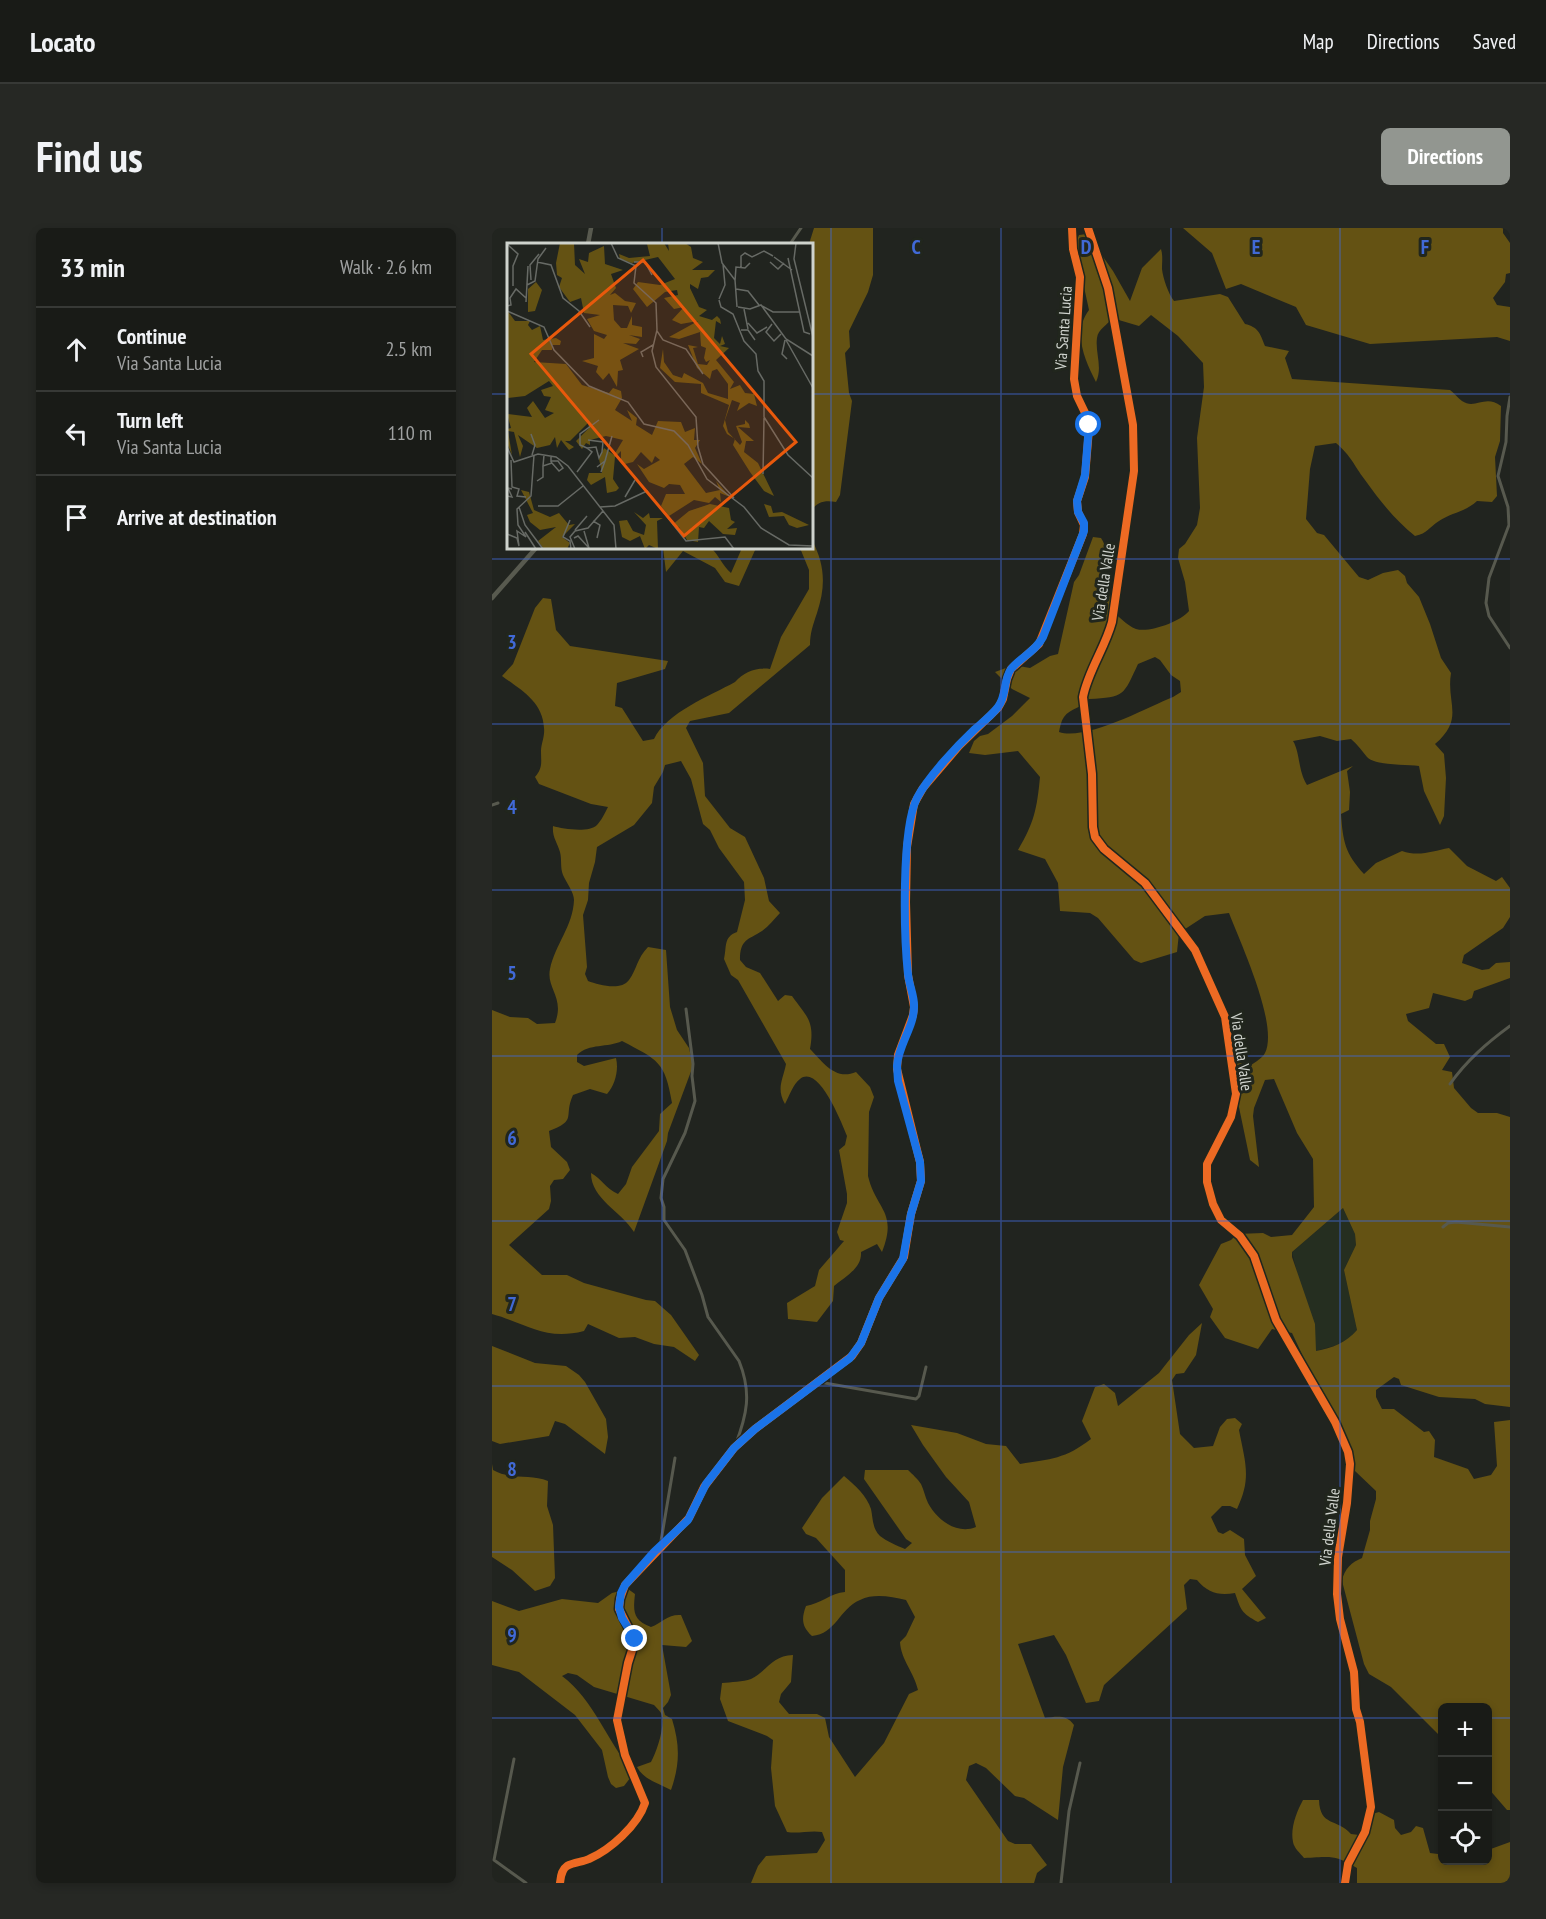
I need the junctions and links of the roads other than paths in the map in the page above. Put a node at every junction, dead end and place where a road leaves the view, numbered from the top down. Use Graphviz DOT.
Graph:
graph roads {
  1 [pos="591,228"];
  2 [pos="801,228"];
  3 [pos="1072,228"];
  4 [pos="1088,228"];
  5 [pos="588,243"];
  6 [pos="791,243"];
  7 [pos="1510,397"];
  8 [pos="535,549"];
  9 [pos="492,598"];
  10 [pos="1510,648"];
  11 [pos="498,803"];
  12 [pos="492,805"];
  13 [pos="686,1009"];
  14 [pos="1510,1026"];
  15 [pos="1450,1084"];
  16 [pos="1443,1227"];
  17 [pos="1510,1227"];
  18 [pos="926,1367"];
  19 [pos="818,1382"];
  20 [pos="734,1448"];
  21 [pos="675,1458"];
  22 [pos="660,1547"];
  23 [pos="514,1759"];
  24 [pos="1080,1763"];
  25 [pos="526,1883"];
  26 [pos="560,1883"];
  27 [pos="1061,1883"];
  28 [pos="1345,1883"];
  1 -- 5 [label="street"];
  2 -- 6 [label="street"];
  3 -- 19 [label="street, Via Santa Lucia"];
  4 -- 28 [label="street, Via della Valle"];
  7 -- 10 [label="street"];
  8 -- 9 [label="street"];
  11 -- 12 [label="street"];
  13 -- 20 [label="street"];
  14 -- 15 [label="street"];
  16 -- 17 [label="street"];
  18 -- 19 [label="street"];
  19 -- 20 [label="street, Via Santa Lucia"];
  20 -- 22 [label="street, Via Santa Lucia"];
  21 -- 22 [label="street"];
  22 -- 26 [label="street, Via Santa Lucia"];
  23 -- 25 [label="street"];
  24 -- 27 [label="street"];
}
